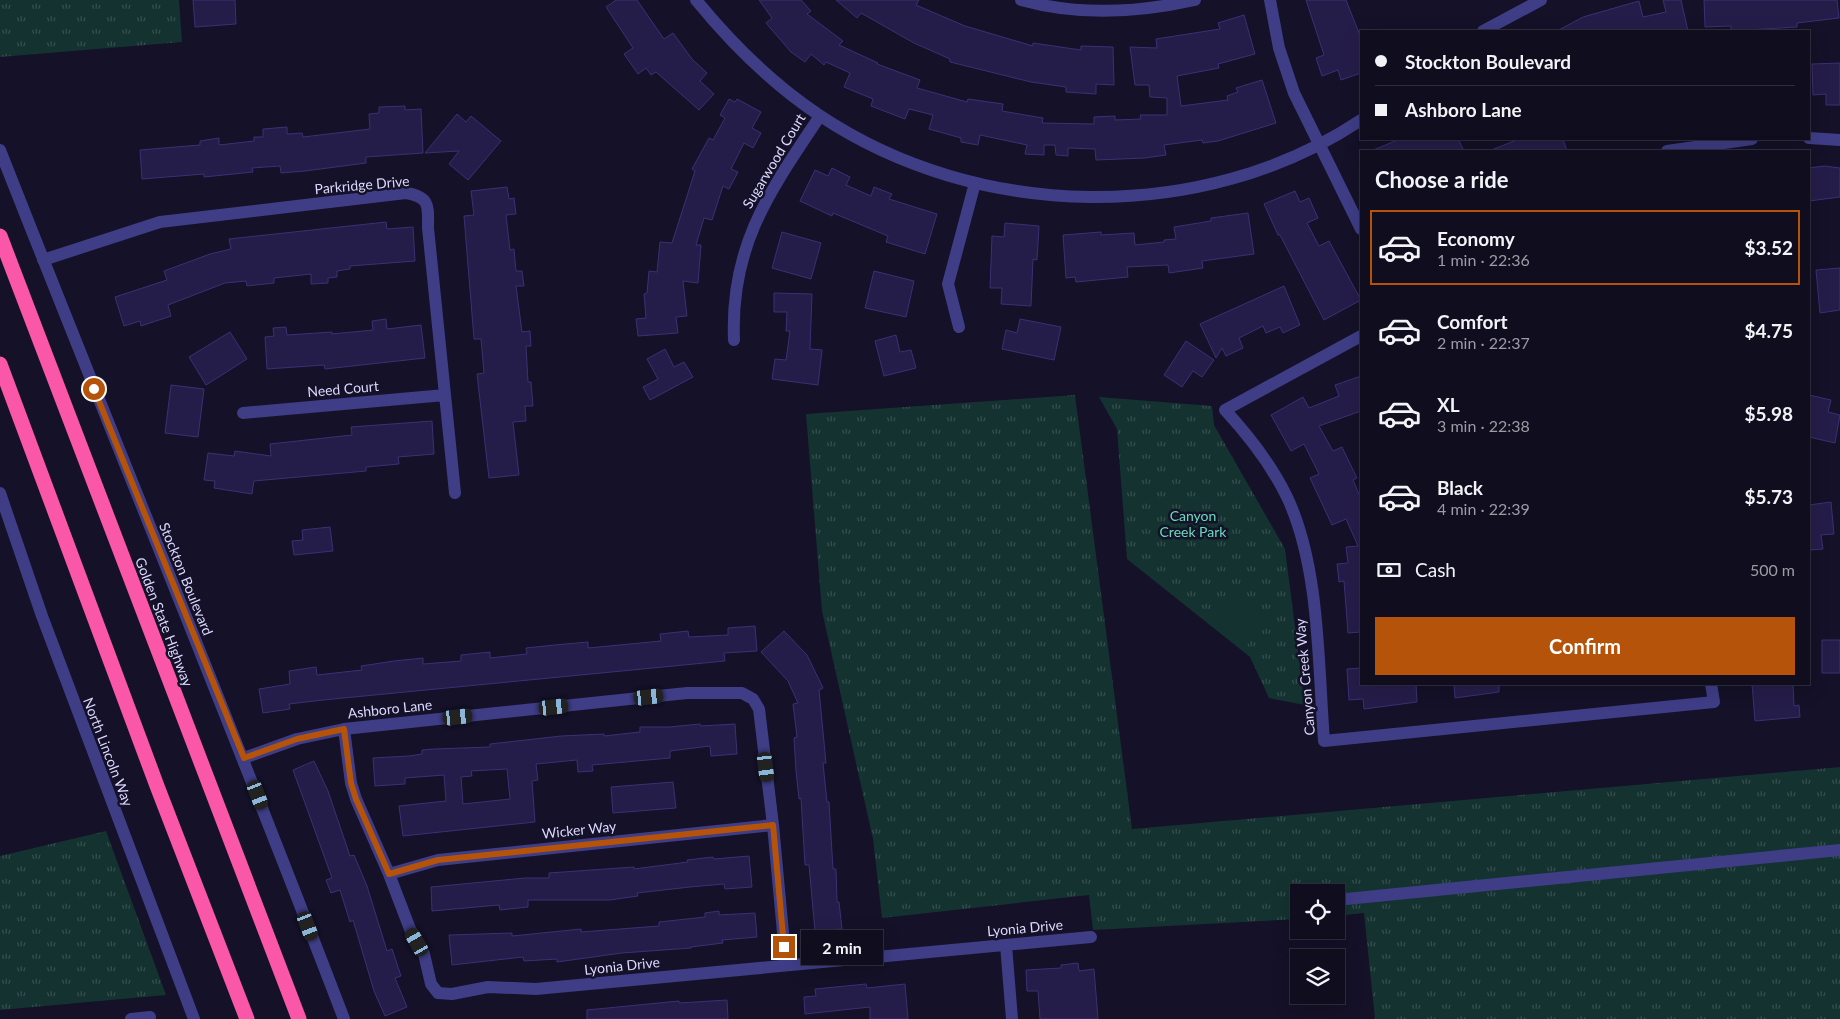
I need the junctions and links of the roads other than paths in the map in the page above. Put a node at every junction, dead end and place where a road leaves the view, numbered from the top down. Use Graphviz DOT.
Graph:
graph roads {
  1 [pos="696,0"];
  2 [pos="1021,0"];
  3 [pos="1196,0"];
  4 [pos="1270,0"];
  5 [pos="1541,0"];
  6 [pos="1485,30"];
  7 [pos="820,116"];
  8 [pos="1360,121"];
  9 [pos="1810,138"];
  10 [pos="1746,140"];
  11 [pos="1840,140"];
  12 [pos="1319,144"];
  13 [pos="1702,148"];
  14 [pos="0,150"];
  15 [pos="1679,150"];
  16 [pos="975,183"];
  17 [pos="1360,227"];
  18 [pos="0,236"];
  19 [pos="43,260"];
  20 [pos="959,327"];
  21 [pos="1360,337"];
  22 [pos="734,340"];
  23 [pos="0,364"];
  24 [pos="445,395"];
  25 [pos="244,413"];
  26 [pos="0,493"];
  27 [pos="455,493"];
  28 [pos="1711,685"];
  29 [pos="344,729"];
  30 [pos="244,758"];
  31 [pos="773,825"];
  32 [pos="1840,850"];
  33 [pos="389,874"];
  34 [pos="1345,899"];
  35 [pos="1091,937"];
  36 [pos="1006,945"];
  37 [pos="786,965"];
  38 [pos="150,1017"];
  39 [pos="131,1019"];
  40 [pos="194,1019"];
  41 [pos="247,1019"];
  42 [pos="299,1019"];
  43 [pos="344,1019"];
  44 [pos="1012,1019"];
  1 -- 7 [label="street"];
  2 -- 3 [label="street"];
  4 -- 12 [label="street"];
  5 -- 6 [label="street"];
  7 -- 16 [label="street"];
  7 -- 22 [label="street, Sugarwood Court"];
  8 -- 12 [label="street"];
  9 -- 11 [label="street"];
  10 -- 13 [label="street"];
  12 -- 16 [label="street"];
  12 -- 17 [label="street"];
  13 -- 15 [label="street"];
  14 -- 19 [label="street, Stockton Boulevard"];
  16 -- 20 [label="street"];
  18 -- 42 [label="highway, Golden State Highway"];
  19 -- 24 [label="street, Parkridge Drive"];
  19 -- 30 [label="street, Stockton Boulevard"];
  21 -- 28 [label="street, Canyon Creek Way"];
  23 -- 41 [label="highway"];
  24 -- 25 [label="street, Need Court"];
  24 -- 27 [label="street, Parkridge Drive"];
  26 -- 40 [label="street, North Lincoln Way"];
  29 -- 30 [label="street, Ashboro Lane"];
  29 -- 31 [label="street, Ashboro Lane"];
  29 -- 33 [label="street, Lyonia Drive"];
  30 -- 43 [label="street, Stockton Boulevard"];
  31 -- 33 [label="street, Wicker Way"];
  31 -- 37 [label="street, Ashboro Lane"];
  32 -- 34 [label="street"];
  33 -- 37 [label="street, Lyonia Drive"];
  35 -- 36 [label="street, Lyonia Drive"];
  36 -- 37 [label="street, Lyonia Drive"];
  36 -- 44 [label="street"];
  38 -- 39 [label="street"];
}
